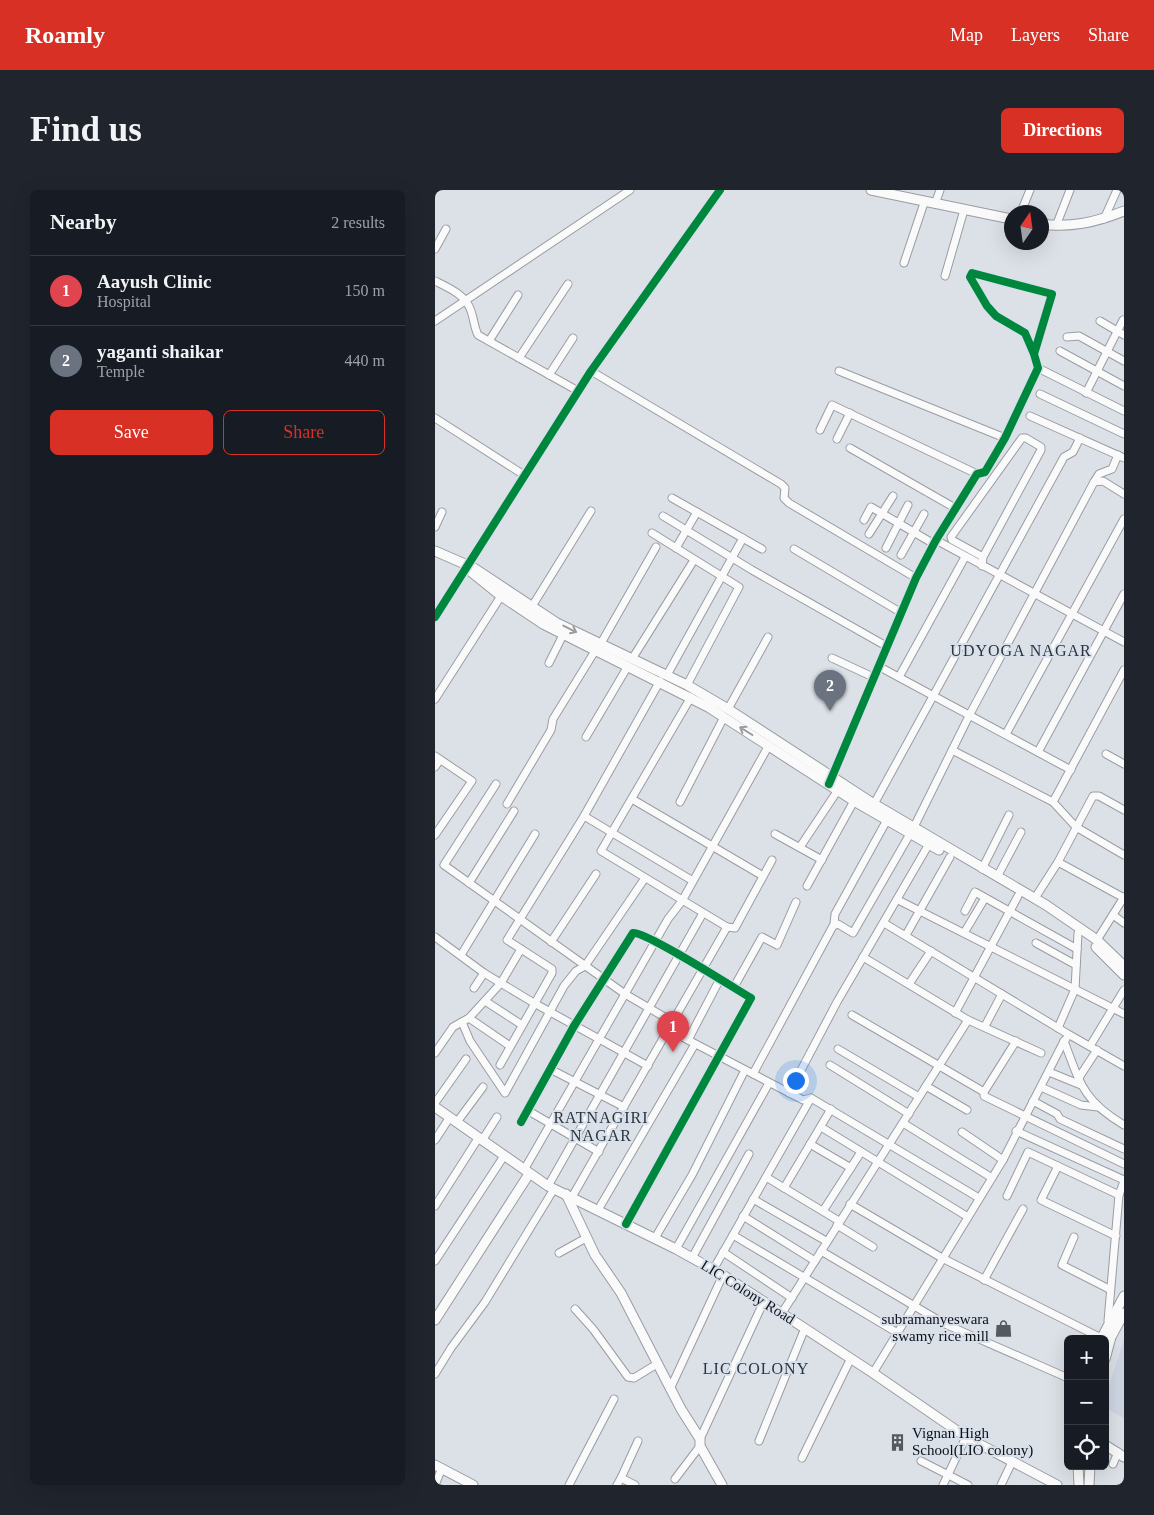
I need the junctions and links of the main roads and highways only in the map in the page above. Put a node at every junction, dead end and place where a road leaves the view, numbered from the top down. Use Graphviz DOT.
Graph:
graph roads {
  1 [pos="871,190"];
  2 [pos="1124,211"];
  3 [pos="1004,218"];
  4 [pos="1049,225"];
  5 [pos="435,551"];
  6 [pos="468,567"];
  7 [pos="598,648"];
  8 [pos="663,678"];
  9 [pos="726,713"];
  10 [pos="831,781"];
  11 [pos="912,830"];
  12 [pos="1080,930"];
  13 [pos="1124,966"];
  14 [pos="1124,975"];
  15 [pos="435,1105"];
  16 [pos="527,1172"];
  17 [pos="569,1195"];
  18 [pos="1124,1296"];
  19 [pos="1124,1313"];
  20 [pos="435,1320"];
  21 [pos="1102,1335"];
  22 [pos="1109,1345"];
  23 [pos="1109,1448"];
  24 [pos="1121,1455"];
  25 [pos="439,1466"];
  26 [pos="1078,1470"];
  27 [pos="1089,1470"];
  28 [pos="473,1485"];
  29 [pos="722,1485"];
  30 [pos="1057,1485"];
  31 [pos="1079,1485"];
  32 [pos="1089,1485"];
  1 -- 3 [label="main road"];
  2 -- 4 [label="main road"];
  5 -- 6 [label="main road"];
  6 -- 7 [label="main road, one-way"];
  6 -- 7 [label="main road"];
  7 -- 8 [label="main road"];
  8 -- 9 [label="main road"];
  8 -- 9 [label="main road"];
  9 -- 10 [label="main road"];
  10 -- 9 [label="main road, one-way"];
  10 -- 11 [label="main road"];
  10 -- 11 [label="main road"];
  11 -- 12 [label="main road"];
  11 -- 12 [label="main road"];
  12 -- 13 [label="main road"];
  12 -- 14 [label="main road"];
  15 -- 16 [label="main road, LIC Colony Road"];
  16 -- 17 [label="main road, LIC Colony Road"];
  16 -- 20 [label="main road"];
  17 -- 29 [label="main road"];
  17 -- 30 [label="main road, LIC Colony Road"];
  18 -- 21 [label="main road"];
  19 -- 22 [label="main road"];
  23 -- 24 [label="main road"];
  25 -- 28 [label="main road"];
  26 -- 31 [label="main road"];
  27 -- 32 [label="main road"];
}
